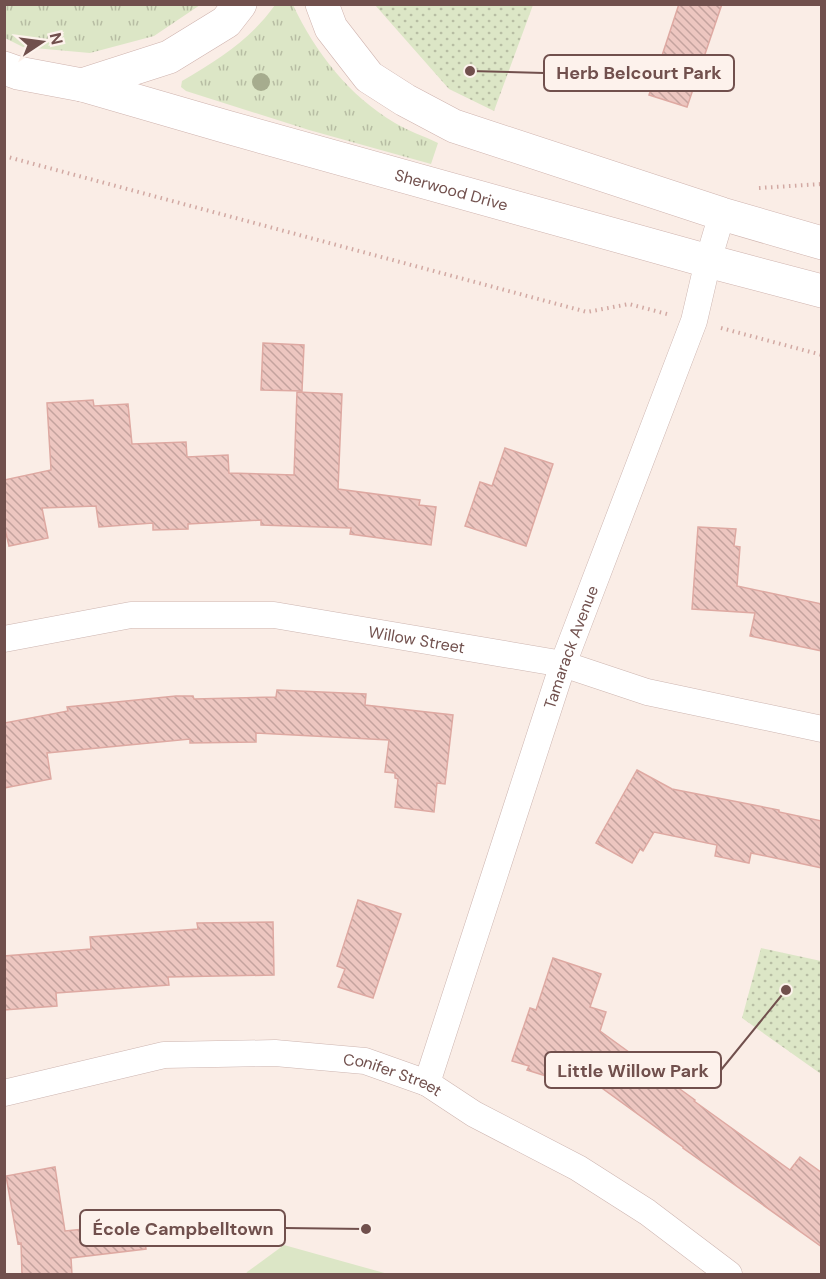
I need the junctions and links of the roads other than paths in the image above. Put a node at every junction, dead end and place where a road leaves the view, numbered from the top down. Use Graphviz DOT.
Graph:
graph roads {
  1 [pos="240,4"];
  2 [pos="322,4"];
  3 [pos="4,68"];
  4 [pos="82,85"];
  5 [pos="722,214"];
  6 [pos="822,243"];
  7 [pos="708,261"];
  8 [pos="822,291"];
  9 [pos="4,639"];
  10 [pos="564,664"];
  11 [pos="822,729"];
  12 [pos="427,1083"];
  13 [pos="4,1093"];
  14 [pos="729,1275"];
  1 -- 4 [label="main road"];
  2 -- 5 [label="main road"];
  3 -- 4 [label="main road, Sherwood Drive"];
  4 -- 7 [label="main road, Sherwood Drive"];
  5 -- 6 [label="main road"];
  5 -- 7 [label="street, Tamarack Avenue"];
  7 -- 8 [label="main road, Sherwood Drive"];
  7 -- 10 [label="street, Tamarack Avenue"];
  9 -- 10 [label="street, Willow Street"];
  10 -- 11 [label="street, Willow Street"];
  10 -- 12 [label="street, Tamarack Avenue"];
  12 -- 13 [label="street, Conifer Street"];
  12 -- 14 [label="street, Conifer Street"];
}
